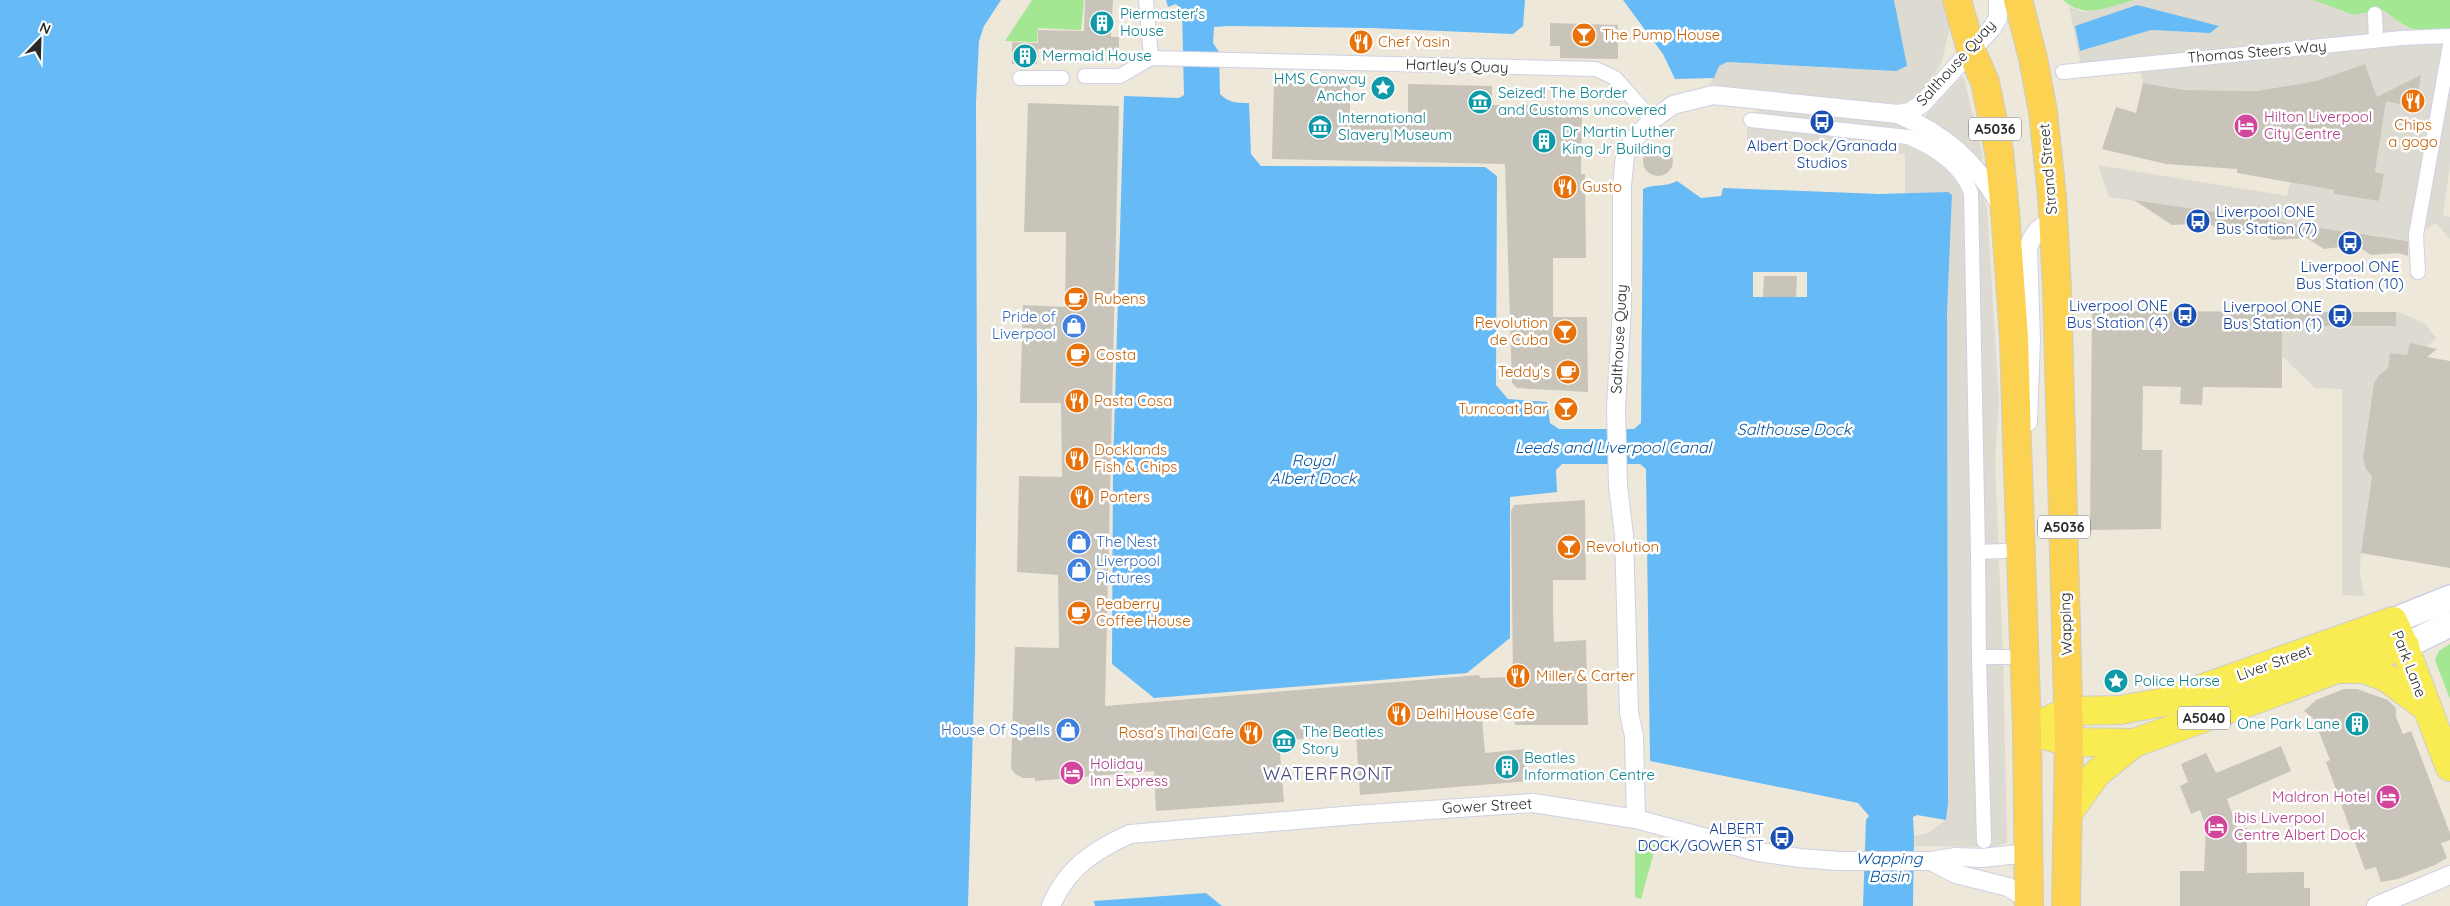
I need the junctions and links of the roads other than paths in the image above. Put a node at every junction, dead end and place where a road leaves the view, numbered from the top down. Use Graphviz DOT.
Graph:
graph roads {
  1 [pos="1146,0"];
  2 [pos="1957,0"];
  3 [pos="1998,0"];
  4 [pos="2018,0"];
  5 [pos="2375,14"];
  6 [pos="2450,36"];
  7 [pos="2376,40"];
  8 [pos="2450,45"];
  9 [pos="1971,50"];
  10 [pos="1156,58"];
  11 [pos="2064,72"];
  12 [pos="1085,76"];
  13 [pos="1020,78"];
  14 [pos="1062,78"];
  15 [pos="1898,114"];
  16 [pos="1652,120"];
  17 [pos="1752,120"];
  18 [pos="2005,211"];
  19 [pos="2053,220"];
  20 [pos="2418,272"];
  21 [pos="2029,285"];
  22 [pos="2057,288"];
  23 [pos="2022,339"];
  24 [pos="2060,342"];
  25 [pos="2004,551"];
  26 [pos="1978,552"];
  27 [pos="2450,598"];
  28 [pos="2393,621"];
  29 [pos="2450,624"];
  30 [pos="2405,646"];
  31 [pos="1979,657"];
  32 [pos="2008,657"];
  33 [pos="2334,669"];
  34 [pos="2426,707"];
  35 [pos="2069,712"];
  36 [pos="2027,730"];
  37 [pos="2069,742"];
  38 [pos="2134,743"];
  39 [pos="2450,767"];
  40 [pos="2068,813"];
  41 [pos="1636,820"];
  42 [pos="1984,841"];
  43 [pos="2028,853"];
  44 [pos="1931,861"];
  45 [pos="2450,876"];
  46 [pos="2029,903"];
  47 [pos="1051,906"];
  48 [pos="2066,906"];
  49 [pos="2376,906"];
  1 -- 10 [label="street"];
  2 -- 9 [label="highway, A5036"];
  3 -- 9 [label="street, Salthouse Quay"];
  4 -- 19 [label="highway, Strand Street / A5036"];
  5 -- 7 [label="street"];
  6 -- 7 [label="street, Thomas Steers Way"];
  7 -- 11 [label="street, Thomas Steers Way"];
  8 -- 20 [label="street"];
  9 -- 15 [label="street, Salthouse Quay"];
  9 -- 18 [label="highway, A5036"];
  10 -- 12 [label="street"];
  10 -- 16 [label="street, Hartley's Quay"];
  13 -- 14 [label="street"];
  15 -- 16 [label="street, Salthouse Quay"];
  15 -- 18 [label="street, Salthouse Quay"];
  16 -- 41 [label="street, Salthouse Quay"];
  17 -- 26 [label="street"];
  18 -- 21 [label="street, Salthouse Quay"];
  18 -- 23 [label="highway, A5036"];
  19 -- 21 [label="street"];
  19 -- 22 [label="highway, Strand Street / A5036"];
  21 -- 22 [label="street"];
  21 -- 23 [label="street"];
  22 -- 24 [label="highway, Strand Street / A5036"];
  23 -- 36 [label="highway, A5036"];
  24 -- 35 [label="highway, Wapping / A5036"];
  25 -- 26 [label="street"];
  26 -- 31 [label="street"];
  27 -- 28 [label="main road, Liver Street"];
  28 -- 30 [label="main road, Park Lane"];
  28 -- 35 [label="main road, Liver Street / A5040"];
  29 -- 30 [label="main road, Liver Street"];
  30 -- 33 [label="main road, Liver Street / A5040"];
  30 -- 34 [label="main road, Park Lane"];
  31 -- 32 [label="street"];
  31 -- 42 [label="street"];
  33 -- 34 [label="main road, Park Lane"];
  33 -- 38 [label="main road, Liver Street / A5040"];
  34 -- 39 [label="main road, Park Lane"];
  35 -- 36 [label="main road, Liver Street / A5040"];
  35 -- 37 [label="highway, Wapping / A5036"];
  36 -- 37 [label="main road, Liver Street / A5040"];
  36 -- 43 [label="highway, A5036"];
  37 -- 38 [label="main road, Liver Street / A5040"];
  37 -- 40 [label="highway, Wapping / A5036"];
  38 -- 40 [label="main road, Liver Street / A5040"];
  40 -- 48 [label="highway, Wapping / A5036"];
  41 -- 44 [label="street, Gower Street"];
  41 -- 47 [label="street, Gower Street"];
  43 -- 44 [label="street, Gower Street"];
  43 -- 46 [label="highway, A5036"];
  44 -- 46 [label="street"];
  45 -- 49 [label="street"];
}
